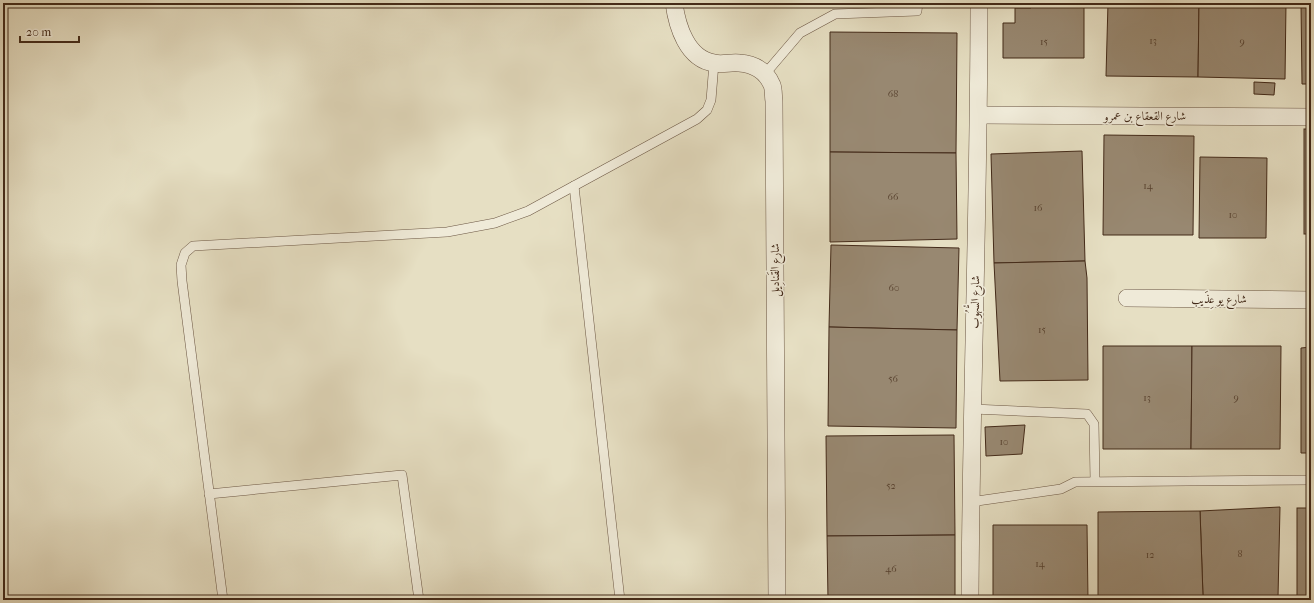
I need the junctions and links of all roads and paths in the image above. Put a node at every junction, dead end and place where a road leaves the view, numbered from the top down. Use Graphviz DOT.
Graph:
graph roads {
  1 [pos="674,3"];
  2 [pos="918,3"];
  3 [pos="979,3"];
  4 [pos="714,63"];
  5 [pos="765,74"];
  6 [pos="979,115"];
  7 [pos="1311,117"];
  8 [pos="574,186"];
  9 [pos="1127,298"];
  10 [pos="1311,300"];
  11 [pos="973,409"];
  12 [pos="1311,480"];
  13 [pos="1096,481"];
  14 [pos="209,494"];
  15 [pos="970,502"];
  16 [pos="222,600"];
  17 [pos="419,600"];
  18 [pos="620,600"];
  19 [pos="777,600"];
  20 [pos="970,600"];
  1 -- 4 [label="street"];
  2 -- 5 [label="lane"];
  3 -- 6 [label="street, شارع السُّهُوب"];
  4 -- 5 [label="street"];
  4 -- 8 [label="lane"];
  5 -- 19 [label="street, شارع القَنادِيل"];
  6 -- 7 [label="street, شارع القعقاع بن عمرو"];
  6 -- 11 [label="street, شارع السُّهُوب"];
  8 -- 14 [label="lane"];
  8 -- 18 [label="lane"];
  9 -- 10 [label="street, شارع يو عِذَيب"];
  11 -- 13 [label="lane"];
  11 -- 15 [label="street, شارع السُّهُوب"];
  12 -- 13 [label="lane"];
  13 -- 15 [label="lane"];
  14 -- 16 [label="lane"];
  14 -- 17 [label="lane"];
  15 -- 20 [label="street, شارع السُّهُوب"];
}
